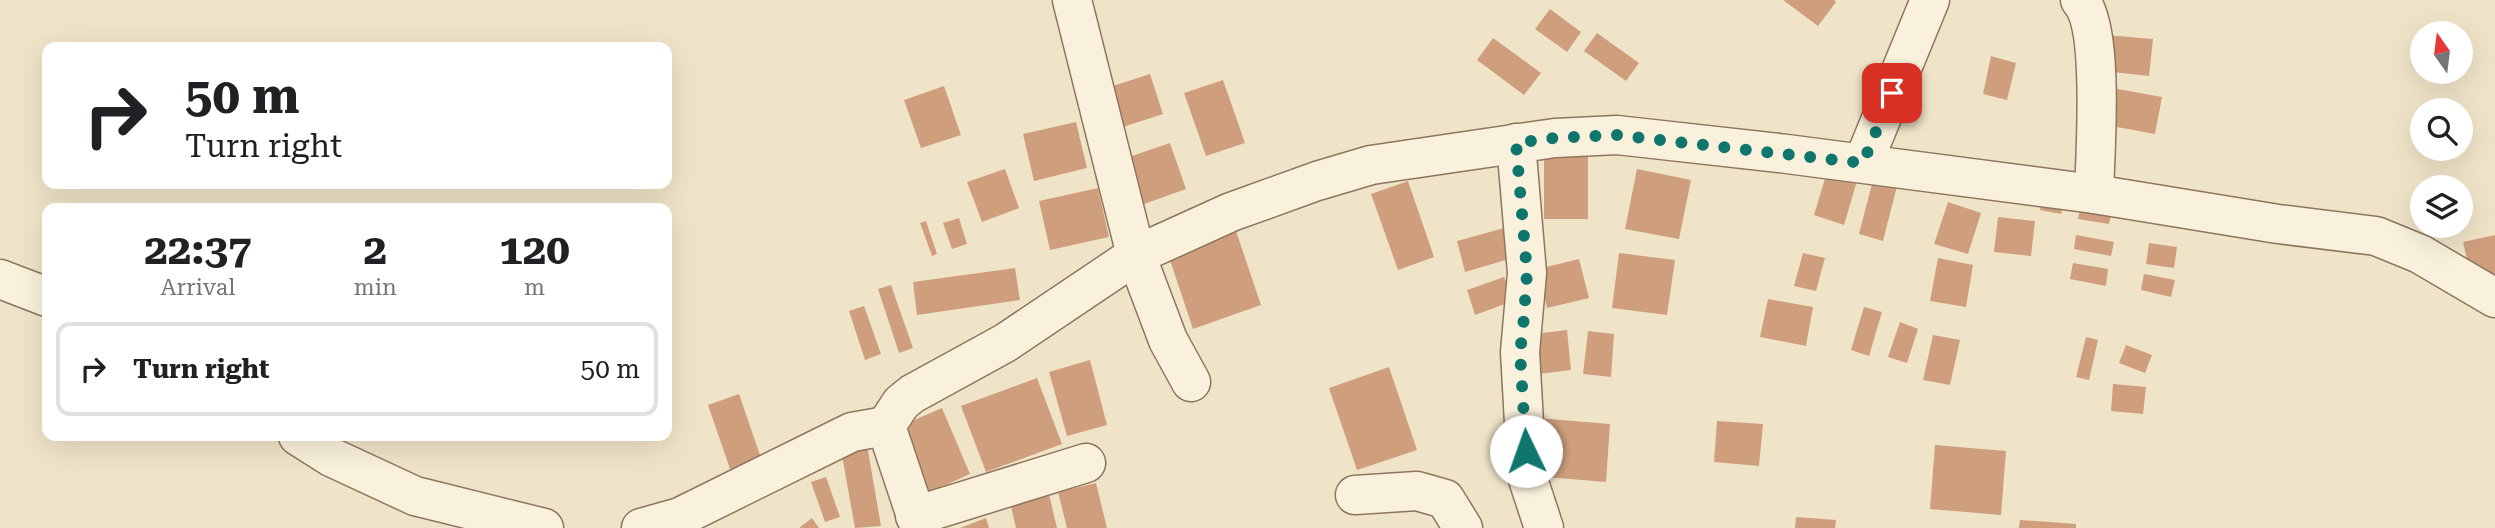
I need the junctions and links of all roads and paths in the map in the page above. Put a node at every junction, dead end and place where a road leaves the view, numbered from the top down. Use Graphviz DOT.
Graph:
graph roads {
  1 [pos="1072,0"];
  2 [pos="1930,0"];
  3 [pos="2080,0"];
  4 [pos="1516,143"];
  5 [pos="1863,163"];
  6 [pos="2094,194"];
  7 [pos="1136,255"];
  8 [pos="0,279"];
  9 [pos="42,296"];
  10 [pos="2495,298"];
  11 [pos="1191,382"];
  12 [pos="886,426"];
  13 [pos="306,441"];
  14 [pos="1086,463"];
  15 [pos="1355,495"];
  16 [pos="918,522"];
  17 [pos="544,528"];
  18 [pos="641,528"];
  19 [pos="1464,528"];
  20 [pos="1544,528"];
  1 -- 7 [label="street"];
  2 -- 5 [label="street"];
  3 -- 6 [label="street"];
  4 -- 5 [label="street"];
  4 -- 7 [label="street"];
  4 -- 20 [label="street"];
  5 -- 6 [label="street"];
  6 -- 10 [label="street"];
  7 -- 11 [label="street"];
  7 -- 12 [label="street"];
  8 -- 9 [label="street"];
  12 -- 16 [label="street"];
  12 -- 18 [label="street"];
  13 -- 17 [label="street"];
  14 -- 16 [label="street"];
  15 -- 19 [label="street"];
}
